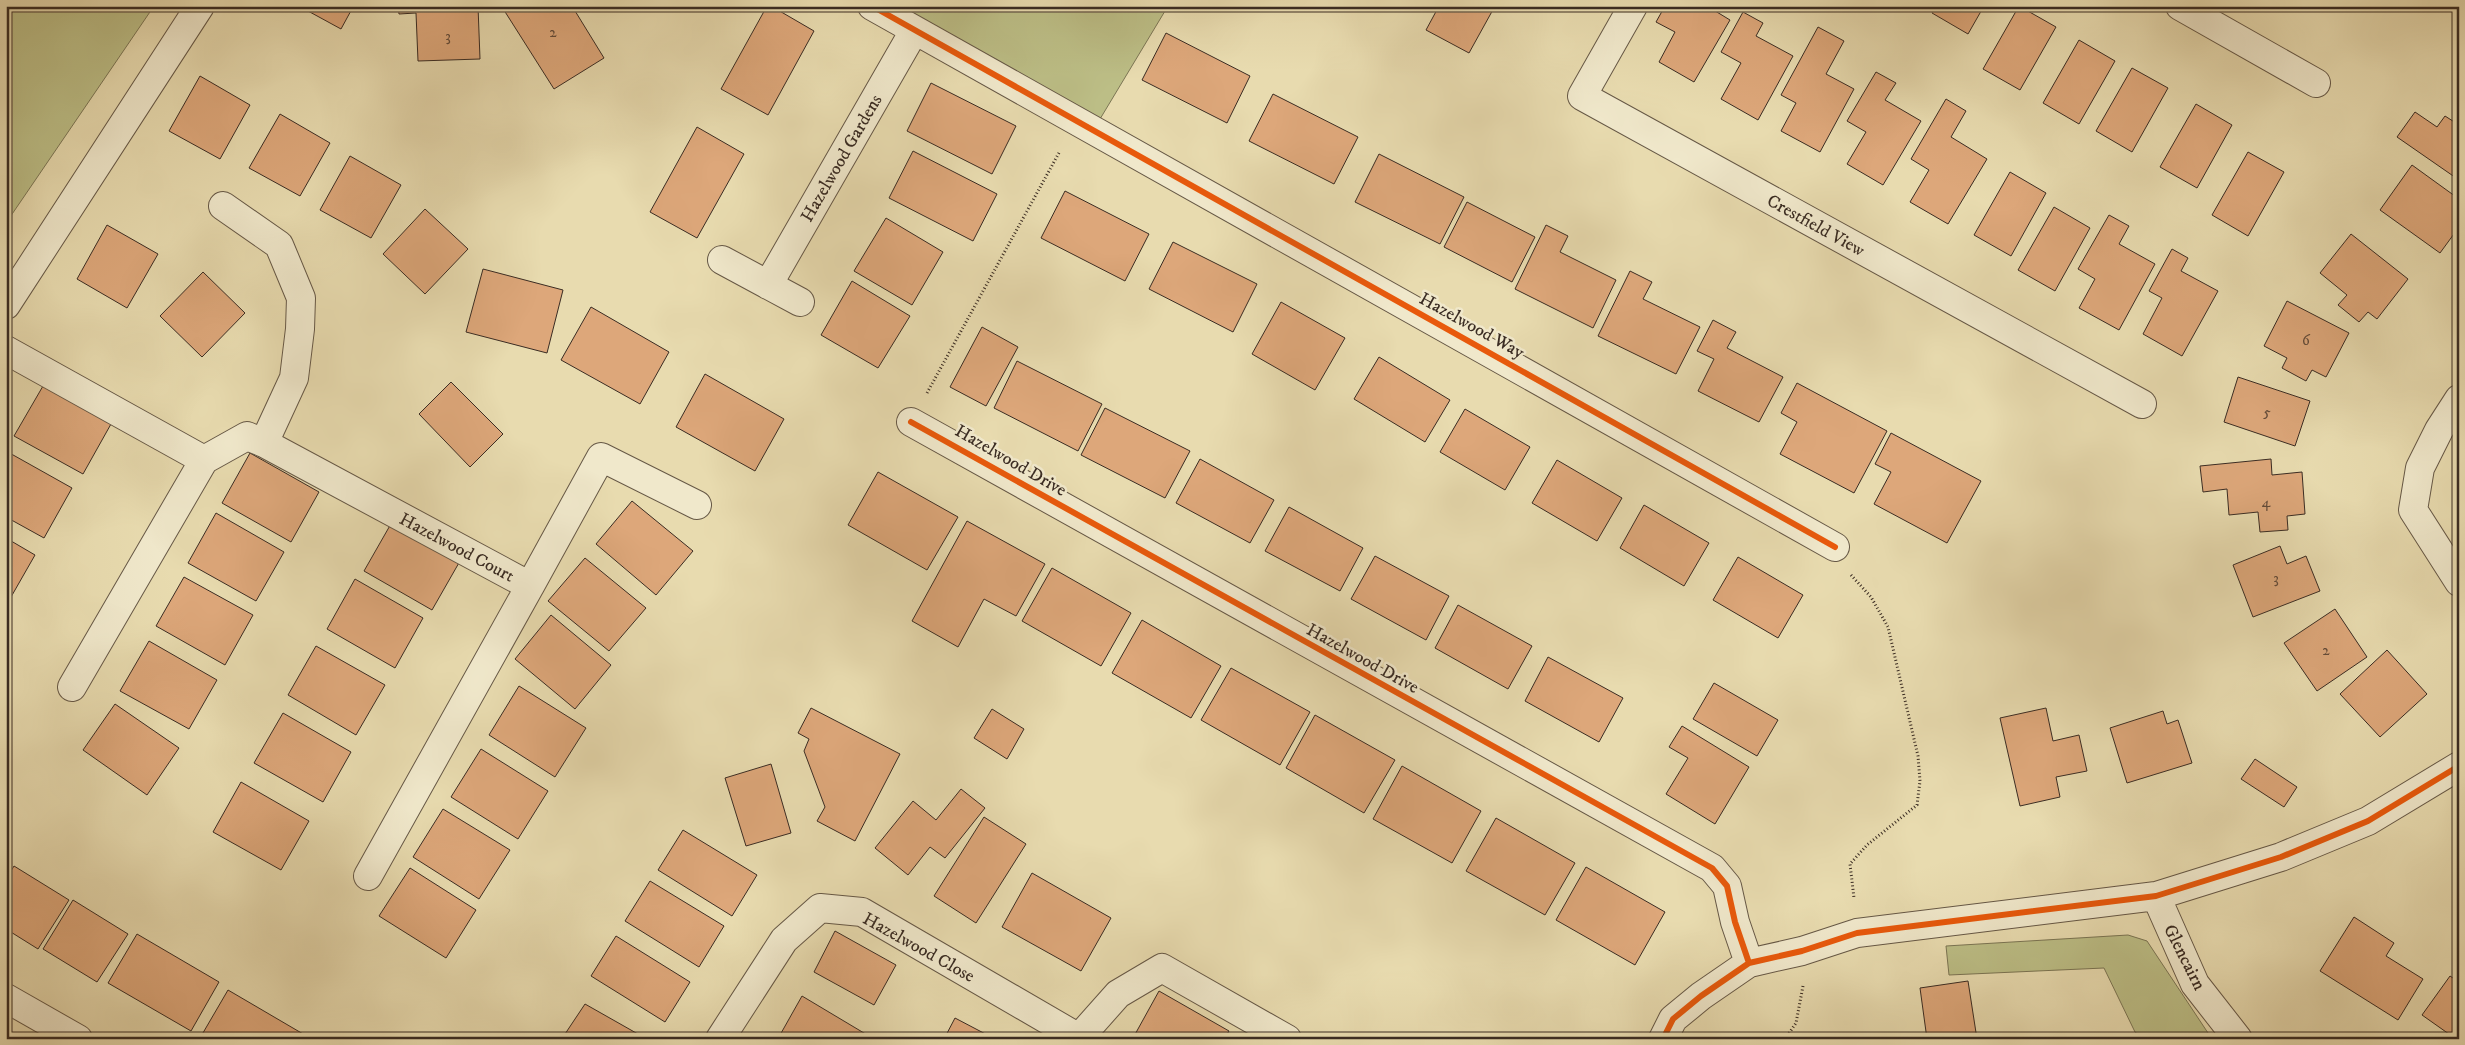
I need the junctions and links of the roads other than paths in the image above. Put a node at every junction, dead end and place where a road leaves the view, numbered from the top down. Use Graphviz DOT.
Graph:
graph roads {
  1 [pos="200,6"];
  2 [pos="872,6"];
  3 [pos="1633,6"];
  4 [pos="2180,6"];
  5 [pos="914,31"];
  6 [pos="2316,84"];
  7 [pos="223,206"];
  8 [pos="722,260"];
  9 [pos="768,285"];
  10 [pos="800,302"];
  11 [pos="6,305"];
  12 [pos="6,350"];
  13 [pos="2459,399"];
  14 [pos="2142,404"];
  15 [pos="911,422"];
  16 [pos="264,443"];
  17 [pos="204,460"];
  18 [pos="697,505"];
  19 [pos="1835,547"];
  20 [pos="2459,582"];
  21 [pos="530,586"];
  22 [pos="72,687"];
  23 [pos="2459,766"];
  24 [pos="368,876"];
  25 [pos="2156,896"];
  26 [pos="1749,963"];
  27 [pos="6,998"];
  28 [pos="1078,1038"];
  29 [pos="78,1039"];
  30 [pos="720,1039"];
  31 [pos="1287,1039"];
  32 [pos="1664,1039"];
  33 [pos="2238,1039"];
  1 -- 11 [label="street"];
  2 -- 5 [label="street, Hazelwood Way"];
  3 -- 14 [label="street, Crestfield View"];
  4 -- 6 [label="street"];
  5 -- 9 [label="street, Hazelwood Gardens"];
  5 -- 19 [label="street, Hazelwood Way"];
  7 -- 16 [label="street"];
  8 -- 9 [label="street"];
  9 -- 10 [label="street"];
  12 -- 17 [label="street"];
  13 -- 20 [label="street"];
  15 -- 26 [label="street, Hazelwood Drive"];
  16 -- 17 [label="street, Hazelwood Court"];
  16 -- 21 [label="street, Hazelwood Court"];
  17 -- 22 [label="street"];
  18 -- 21 [label="street, Hazelwood Court"];
  21 -- 24 [label="street"];
  23 -- 25 [label="street"];
  25 -- 26 [label="street"];
  25 -- 33 [label="street, Glencairn"];
  26 -- 32 [label="street"];
  27 -- 29 [label="street"];
  28 -- 30 [label="street, Hazelwood Close"];
  28 -- 31 [label="street, Hazelwood Close"];
}
